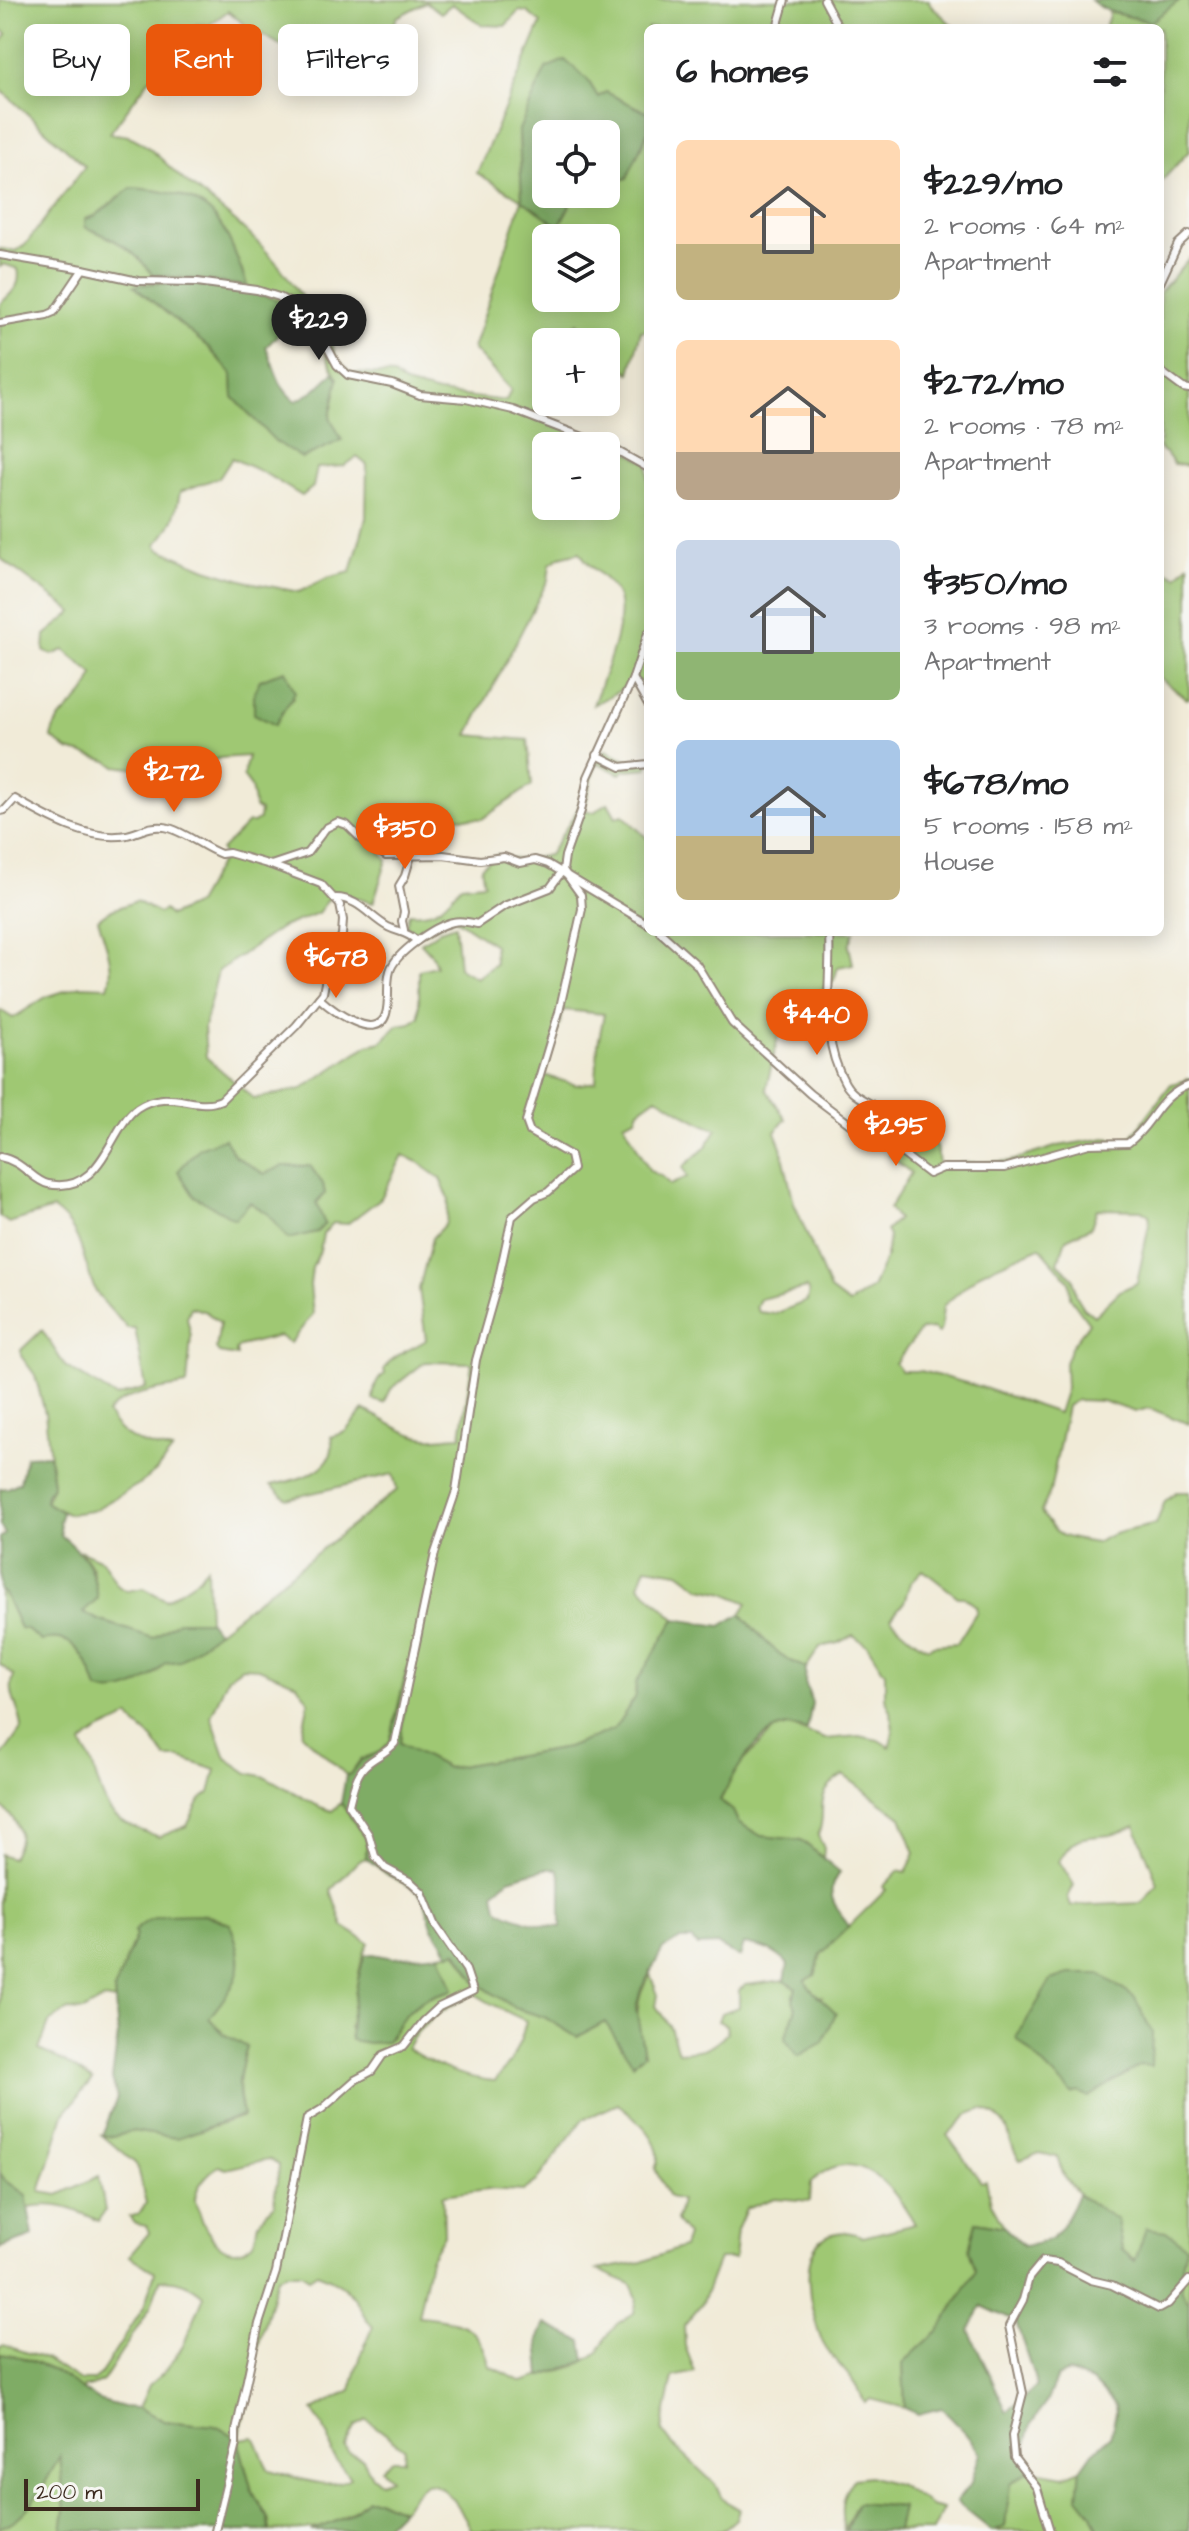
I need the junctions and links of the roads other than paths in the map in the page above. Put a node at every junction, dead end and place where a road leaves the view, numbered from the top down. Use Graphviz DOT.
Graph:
graph roads {
  1 [pos="785,0"];
  2 [pos="824,0"];
  3 [pos="778,24"];
  4 [pos="837,24"];
  5 [pos="1189,234"];
  6 [pos="0,255"];
  7 [pos="83,269"];
  8 [pos="1164,274"];
  9 [pos="0,323"];
  10 [pos="1164,374"];
  11 [pos="1189,389"];
  12 [pos="644,466"];
  13 [pos="644,645"];
  14 [pos="633,678"];
  15 [pos="644,698"];
  16 [pos="597,755"];
  17 [pos="644,764"];
  18 [pos="0,811"];
  19 [pos="416,839"];
  20 [pos="412,854"];
  21 [pos="271,865"];
  22 [pos="563,870"];
  23 [pos="336,898"];
  24 [pos="644,922"];
  25 [pos="404,930"];
  26 [pos="664,936"];
  27 [pos="829,936"];
  28 [pos="417,941"];
  29 [pos="319,998"];
  30 [pos="1189,1085"];
  31 [pos="899,1151"];
  32 [pos="0,1157"];
  33 [pos="1189,2280"];
  34 [pos="215,2531"];
  35 [pos="1050,2531"];
  1 -- 3 [label="street"];
  2 -- 4 [label="street"];
  5 -- 8 [label="street"];
  6 -- 7 [label="street"];
  7 -- 9 [label="street"];
  7 -- 12 [label="street"];
  10 -- 11 [label="street"];
  13 -- 14 [label="street"];
  14 -- 15 [label="street"];
  14 -- 16 [label="street"];
  16 -- 17 [label="street"];
  16 -- 22 [label="street"];
  18 -- 21 [label="street"];
  19 -- 20 [label="street"];
  20 -- 21 [label="street"];
  20 -- 22 [label="street"];
  20 -- 25 [label="street"];
  21 -- 23 [label="street"];
  22 -- 24 [label="street"];
  22 -- 28 [label="street"];
  22 -- 34 [label="street"];
  23 -- 25 [label="street"];
  23 -- 29 [label="street"];
  25 -- 28 [label="street"];
  26 -- 31 [label="street"];
  27 -- 31 [label="street"];
  28 -- 29 [label="street"];
  29 -- 32 [label="street"];
  30 -- 31 [label="street"];
  33 -- 35 [label="street"];
}
